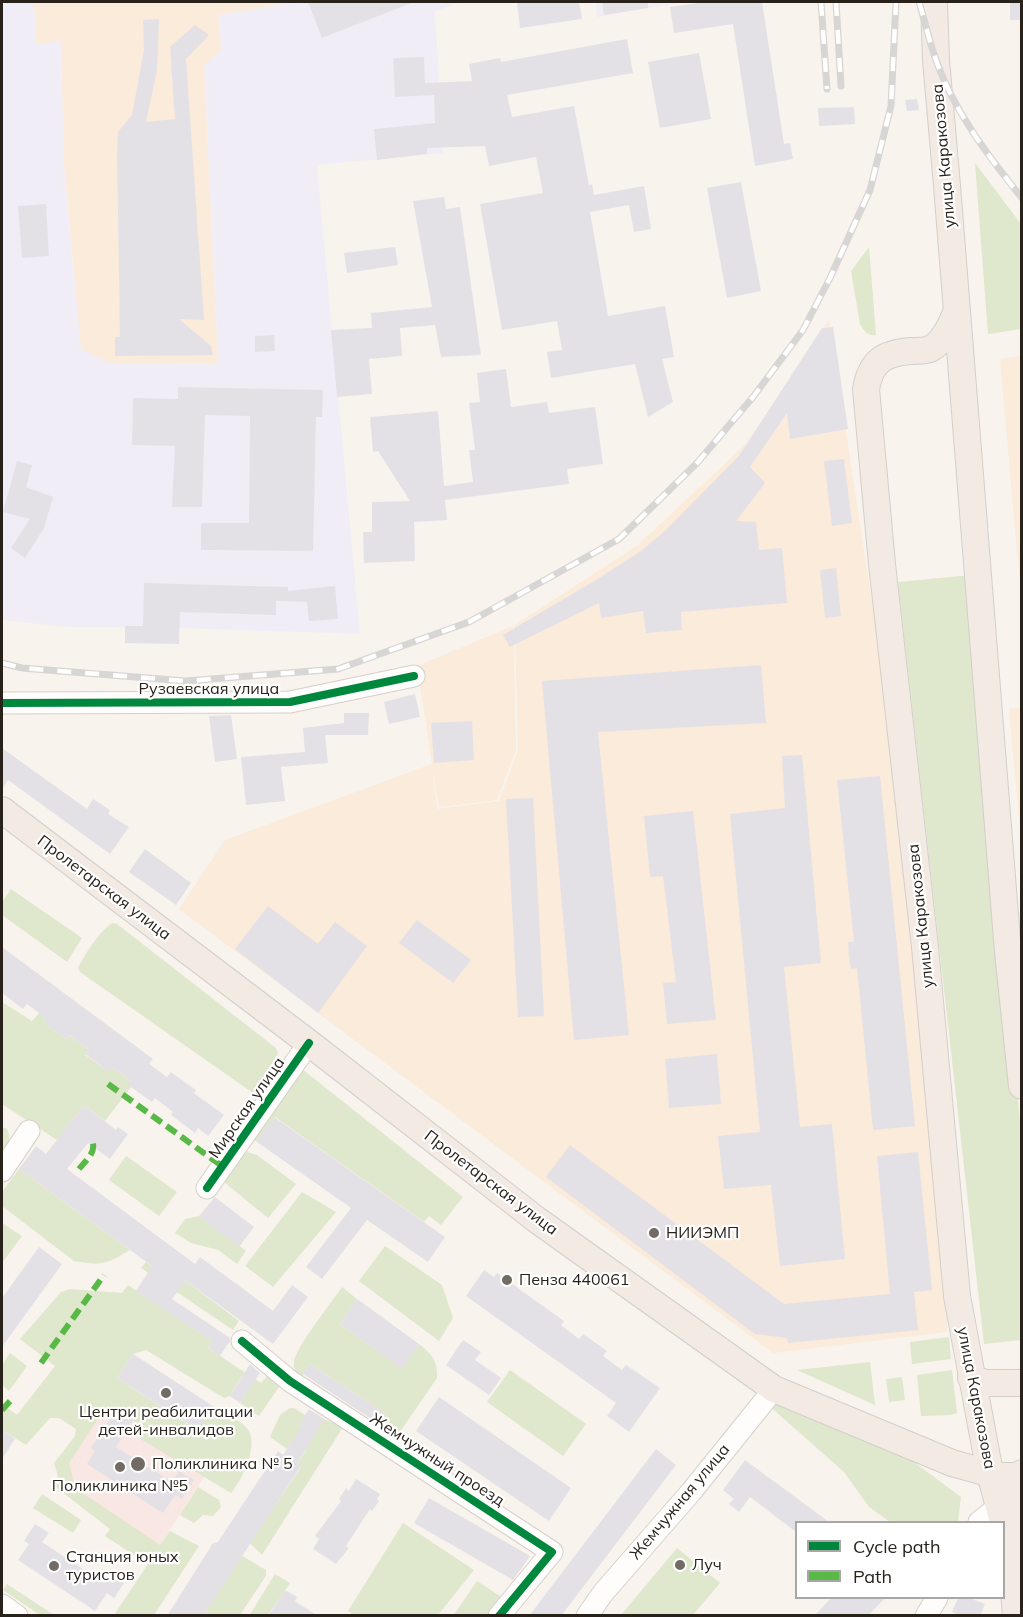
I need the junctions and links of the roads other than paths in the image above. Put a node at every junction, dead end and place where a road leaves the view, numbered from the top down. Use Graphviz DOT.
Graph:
graph roads {
  1 [pos="934,2"];
  2 [pos="957,310"];
  3 [pos="928,350"];
  4 [pos="962,384"];
  5 [pos="414,676"];
  6 [pos="2,703"];
  7 [pos="2,810"];
  8 [pos="309,1043"];
  9 [pos="1022,1086"];
  10 [pos="29,1131"];
  11 [pos="2,1171"];
  12 [pos="207,1188"];
  13 [pos="242,1341"];
  14 [pos="971,1378"];
  15 [pos="1022,1383"];
  16 [pos="774,1389"];
  17 [pos="990,1473"];
  18 [pos="1022,1473"];
  19 [pos="1022,1487"];
  20 [pos="1002,1521"];
  21 [pos="1005,1523"];
  22 [pos="1005,1541"];
  23 [pos="936,1599"];
  24 [pos="2,1605"];
  25 [pos="17,1616"];
  26 [pos="499,1616"];
  27 [pos="587,1616"];
  28 [pos="926,1616"];
  29 [pos="1016,1616"];
  1 -- 2 [label="main road, улица Каракозова"];
  2 -- 3 [label="main road"];
  2 -- 4 [label="main road, улица Каракозова"];
  3 -- 4 [label="main road, улица Каракозова"];
  3 -- 14 [label="main road, улица Каракозова"];
  4 -- 9 [label="main road, улица Каракозова"];
  5 -- 6 [label="street, Рузаевская улица"];
  7 -- 8 [label="main road, Пролетарская улица"];
  8 -- 12 [label="street, Мирская улица"];
  8 -- 16 [label="main road, Пролетарская улица"];
  10 -- 11 [label="street"];
  13 -- 26 [label="street, Жемчужный проезд"];
  14 -- 15 [label="main road"];
  14 -- 17 [label="main road, улица Каракозова"];
  16 -- 17 [label="main road, Пролетарская улица"];
  16 -- 27 [label="street, Жемчужная улица"];
  17 -- 18 [label="main road, Пролетарская улица"];
  17 -- 20 [label="main road, улица Каракозова"];
  19 -- 21 [label="main road, улица Каракозова"];
  22 -- 29 [label="main road, улица Каракозова"];
  23 -- 28 [label="street"];
  24 -- 25 [label="street"];
}
